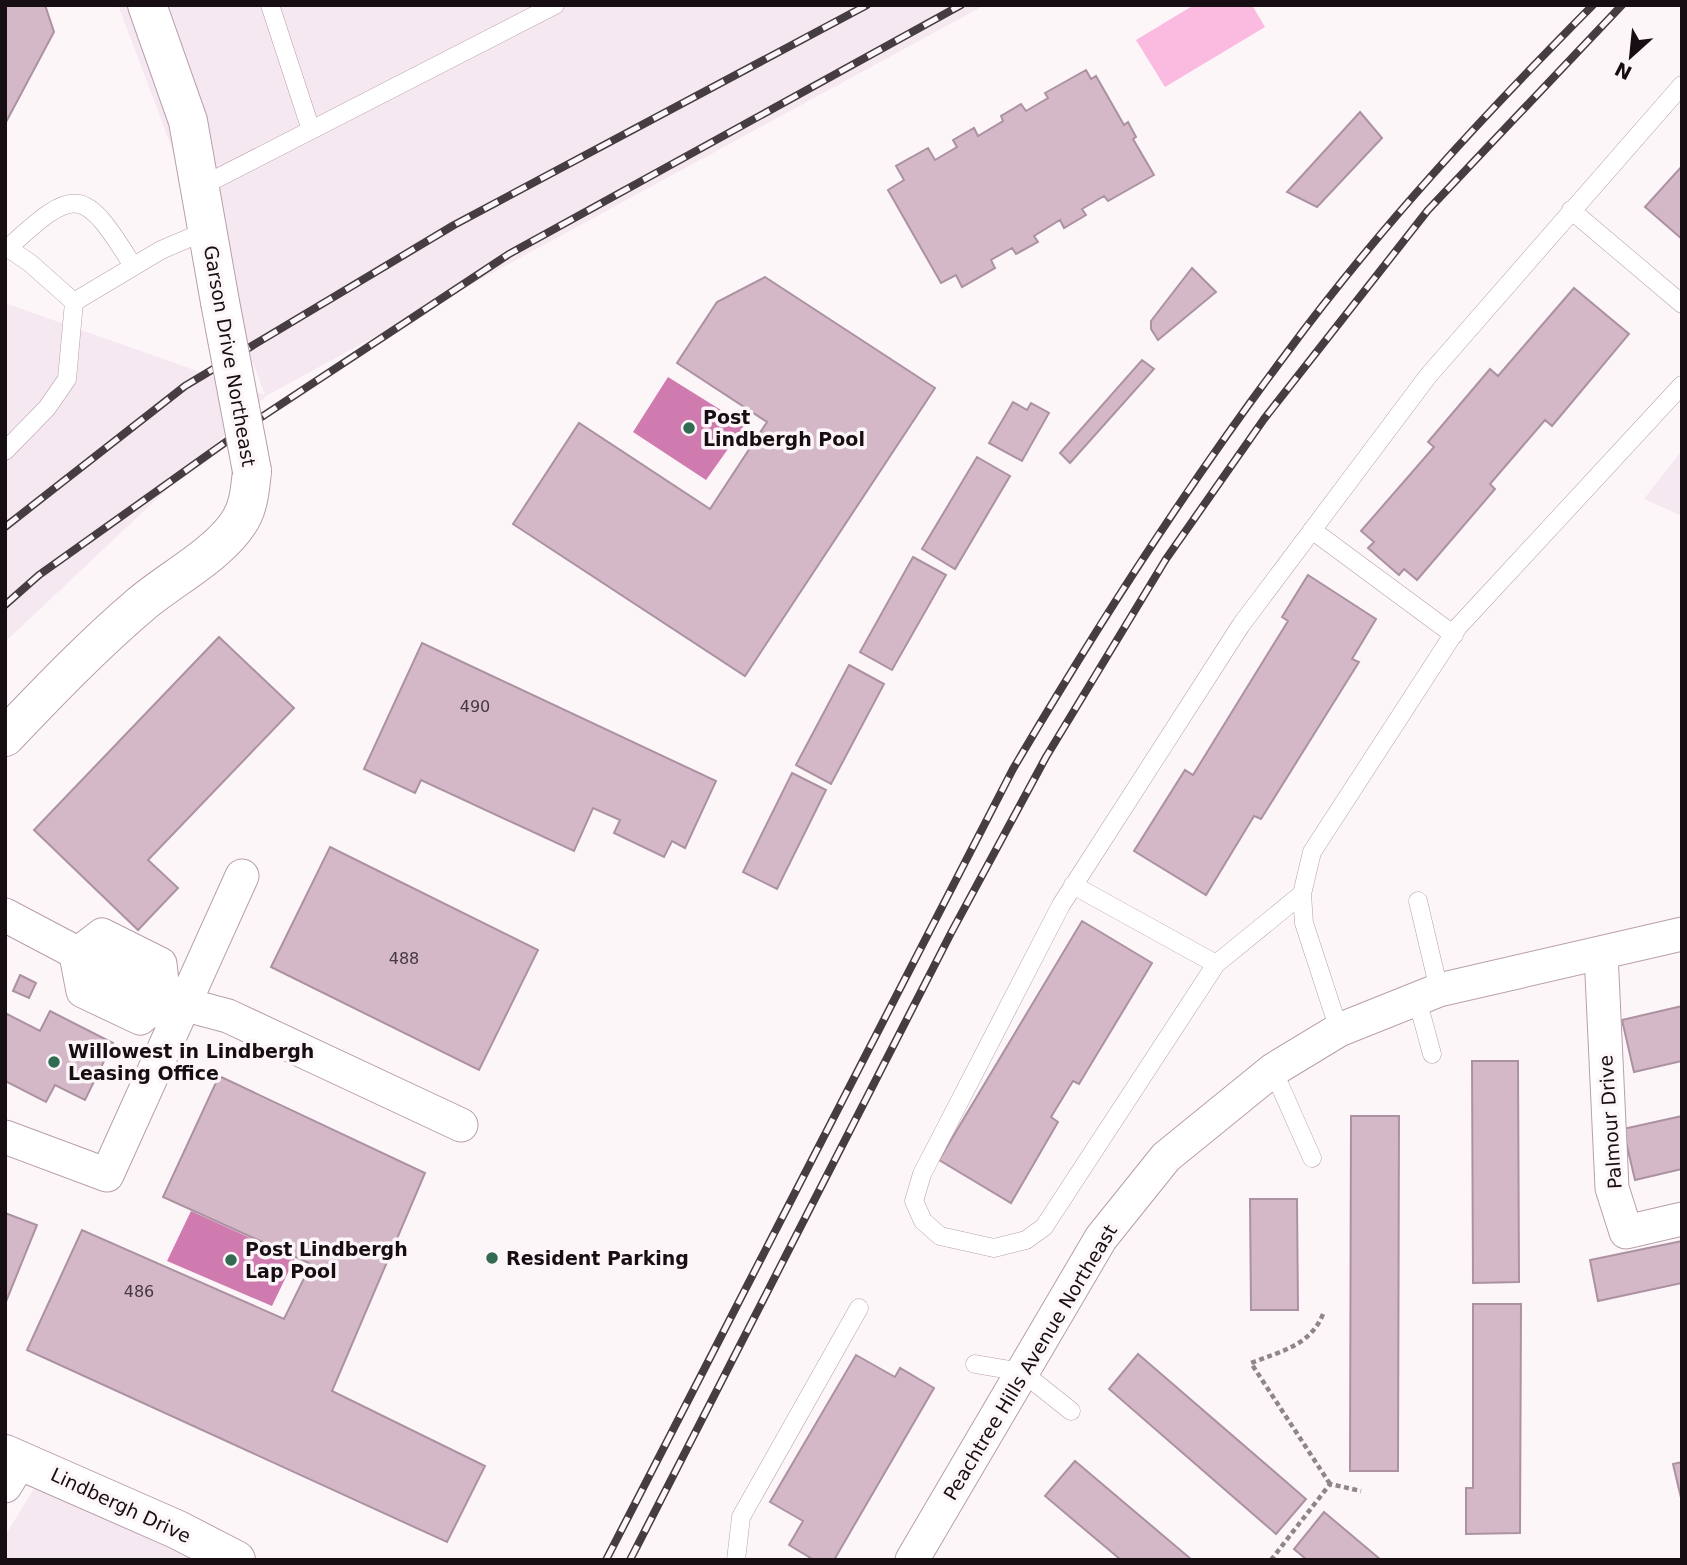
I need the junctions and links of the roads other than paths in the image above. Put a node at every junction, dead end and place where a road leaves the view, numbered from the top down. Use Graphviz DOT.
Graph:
graph roads {
  1 [pos="147,5"];
  2 [pos="270,5"];
  3 [pos="555,5"];
  4 [pos="1682,85"];
  5 [pos="311,130"];
  6 [pos="200,187"];
  7 [pos="1571,210"];
  8 [pos="208,230"];
  9 [pos="7,247"];
  10 [pos="133,266"];
  11 [pos="74,302"];
  12 [pos="1682,304"];
  13 [pos="1682,385"];
  14 [pos="5,451"];
  15 [pos="1312,530"];
  16 [pos="1454,635"];
  17 [pos="5,737"];
  18 [pos="242,876"];
  19 [pos="1073,885"];
  20 [pos="1302,894"];
  21 [pos="1418,901"];
  22 [pos="5,915"];
  23 [pos="1682,934"];
  24 [pos="1601,953"];
  25 [pos="76,955"];
  26 [pos="1216,964"];
  27 [pos="1428,994"];
  28 [pos="175,1001"];
  29 [pos="1339,1030"];
  30 [pos="1432,1054"];
  31 [pos="1273,1070"];
  32 [pos="461,1125"];
  33 [pos="5,1137"];
  34 [pos="1312,1158"];
  35 [pos="1682,1219"];
  36 [pos="859,1308"];
  37 [pos="975,1364"];
  38 [pos="1022,1372"];
  39 [pos="1072,1411"];
  40 [pos="11,1467"];
  41 [pos="236,1560"];
  42 [pos="736,1560"];
  43 [pos="912,1560"];
  1 -- 6 [label="main road, Garson Drive Northeast"];
  2 -- 5 [label="lane"];
  3 -- 5 [label="lane"];
  4 -- 7 [label="lane"];
  5 -- 6 [label="lane"];
  6 -- 8 [label="main road, Garson Drive Northeast"];
  7 -- 12 [label="lane"];
  7 -- 15 [label="lane"];
  8 -- 10 [label="lane"];
  8 -- 17 [label="main road, Garson Drive Northeast, bridge"];
  9 -- 10 [label="lane"];
  9 -- 11 [label="lane"];
  10 -- 11 [label="lane"];
  11 -- 14 [label="lane"];
  13 -- 16 [label="lane"];
  15 -- 16 [label="lane"];
  15 -- 19 [label="lane"];
  16 -- 20 [label="lane"];
  18 -- 28 [label="street"];
  19 -- 26 [label="lane"];
  19 -- 26 [label="lane"];
  20 -- 26 [label="lane"];
  20 -- 29 [label="lane"];
  21 -- 27 [label="lane"];
  22 -- 25 [label="street"];
  23 -- 24 [label="street, Peachtree Hills Avenue Northeast"];
  24 -- 27 [label="street, Peachtree Hills Avenue Northeast"];
  24 -- 35 [label="street, Palmour Drive"];
  25 -- 28 [label="street"];
  25 -- 28 [label="street"];
  27 -- 29 [label="street, Peachtree Hills Avenue Northeast"];
  27 -- 30 [label="lane"];
  28 -- 32 [label="street"];
  28 -- 33 [label="street"];
  29 -- 31 [label="street, Peachtree Hills Avenue Northeast"];
  31 -- 34 [label="lane"];
  31 -- 38 [label="street, Peachtree Hills Avenue Northeast"];
  36 -- 42 [label="lane"];
  37 -- 38 [label="lane"];
  38 -- 39 [label="lane"];
  38 -- 43 [label="street, Peachtree Hills Avenue Northeast"];
  40 -- 41 [label="main road, Lindbergh Drive"];
}
